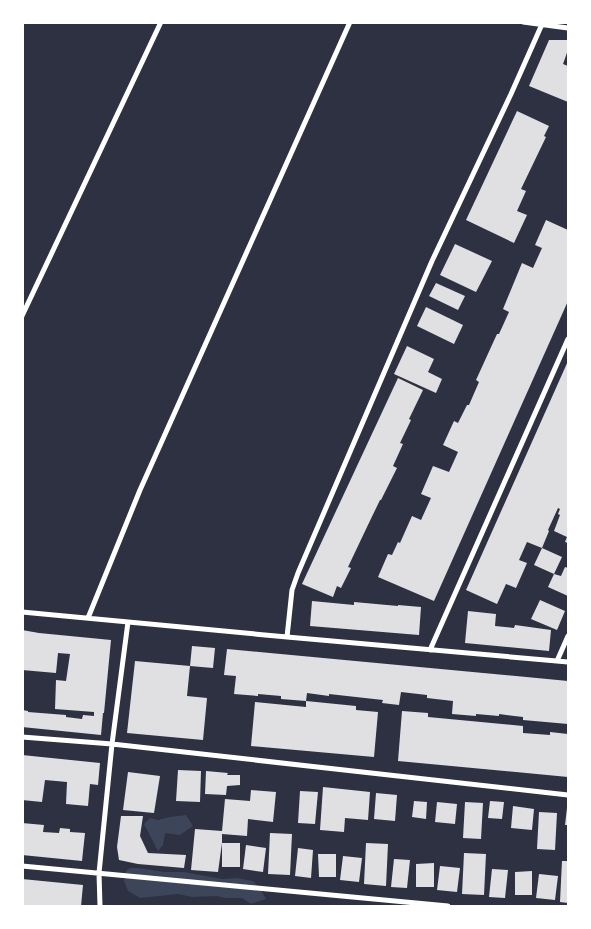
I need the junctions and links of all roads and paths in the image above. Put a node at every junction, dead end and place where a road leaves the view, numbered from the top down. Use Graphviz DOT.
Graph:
graph roads {
  1 [pos="161,22"];
  2 [pos="350,22"];
  3 [pos="523,22"];
  4 [pos="542,24"];
  5 [pos="568,28"];
  6 [pos="22,316"];
  7 [pos="568,339"];
  8 [pos="22,612"];
  9 [pos="88,618"];
  10 [pos="128,622"];
  11 [pos="568,636"];
  12 [pos="287,637"];
  13 [pos="430,650"];
  14 [pos="558,661"];
  15 [pos="568,662"];
  16 [pos="22,737"];
  17 [pos="112,744"];
  18 [pos="568,795"];
  19 [pos="22,866"];
  20 [pos="100,873"];
  21 [pos="100,906"];
  22 [pos="448,906"];
  1 -- 6 [label="street"];
  2 -- 9 [label="street"];
  3 -- 4 [label="street"];
  4 -- 5 [label="street"];
  4 -- 12 [label="street"];
  7 -- 13 [label="street"];
  8 -- 9 [label="street"];
  9 -- 10 [label="street"];
  10 -- 12 [label="street"];
  10 -- 17 [label="street"];
  11 -- 14 [label="street"];
  12 -- 13 [label="street"];
  13 -- 14 [label="street"];
  14 -- 15 [label="street"];
  16 -- 17 [label="street"];
  17 -- 18 [label="street"];
  17 -- 20 [label="street"];
  19 -- 20 [label="street"];
  20 -- 21 [label="street"];
  20 -- 22 [label="street"];
}
